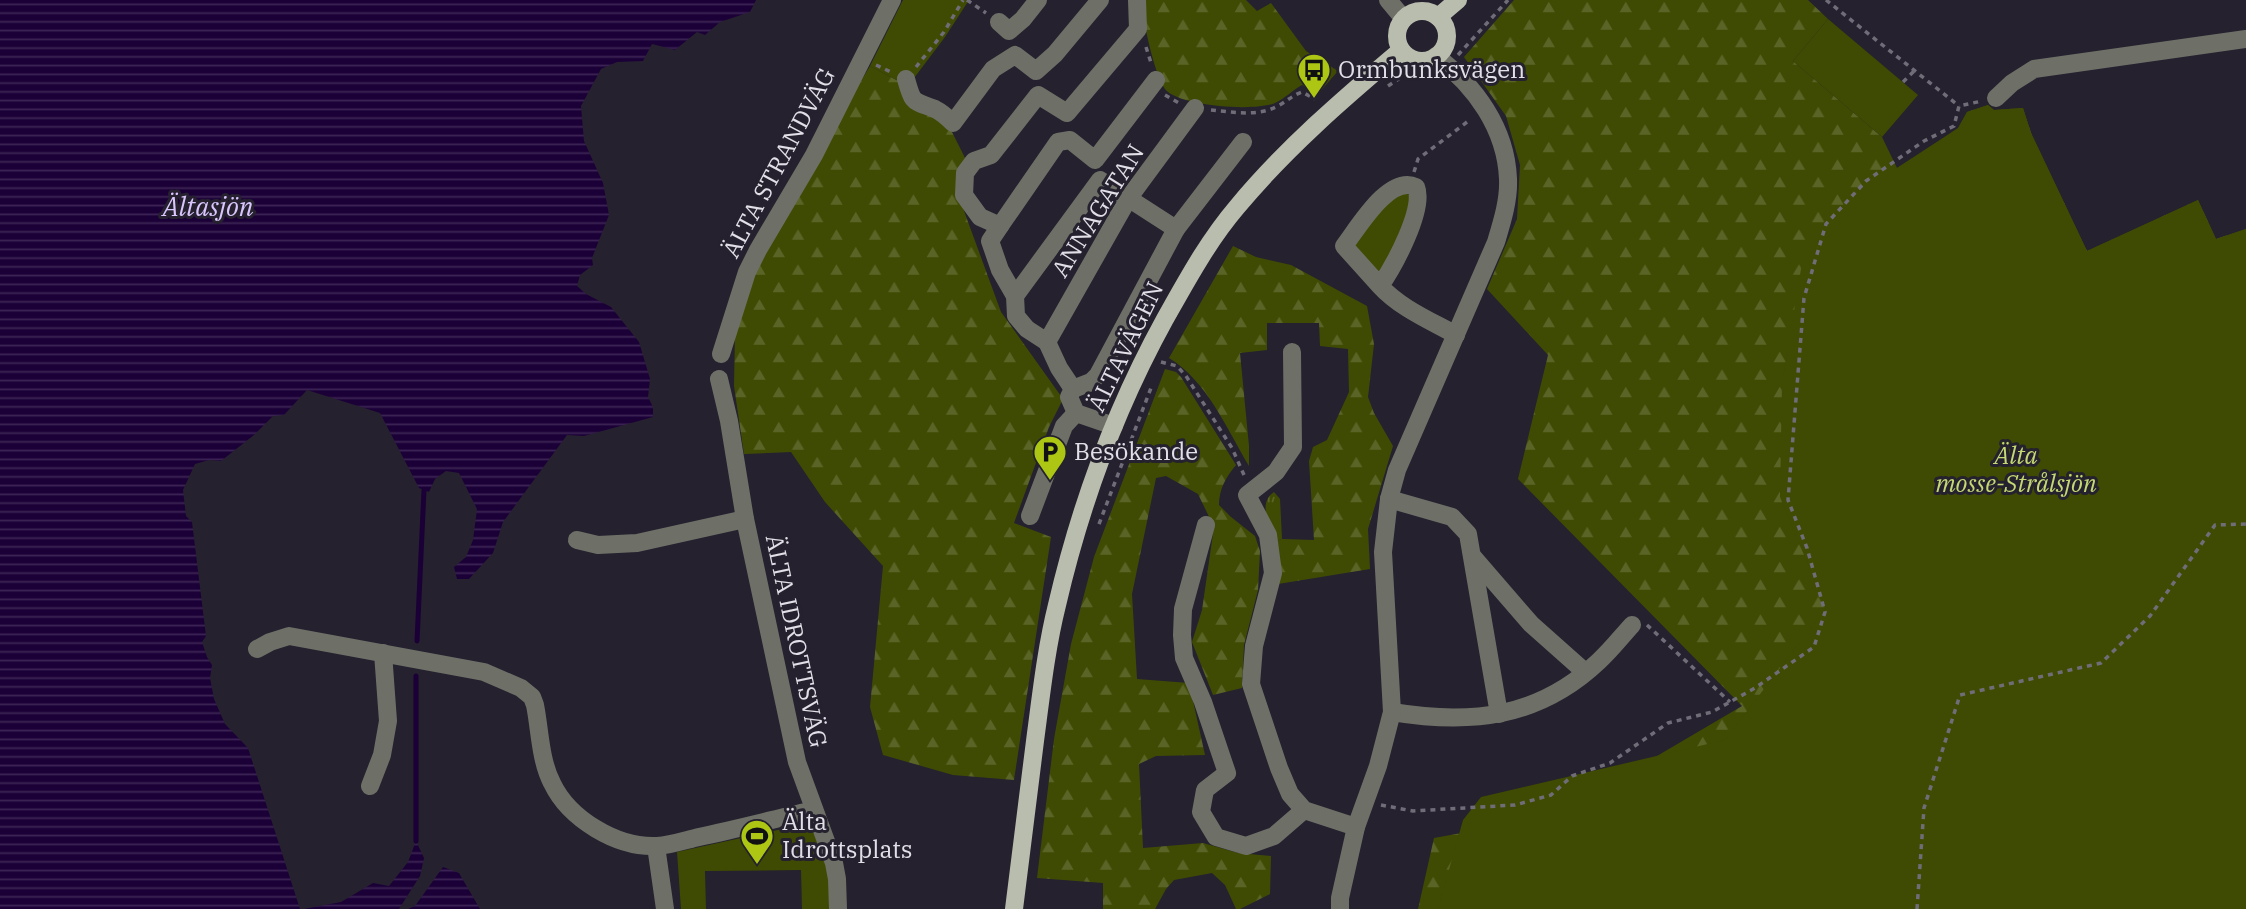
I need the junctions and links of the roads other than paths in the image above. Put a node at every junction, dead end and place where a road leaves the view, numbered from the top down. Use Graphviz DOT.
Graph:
graph roads {
  1 [pos="892,0"];
  2 [pos="1038,0"];
  3 [pos="1100,0"];
  4 [pos="1137,0"];
  5 [pos="1388,0"];
  6 [pos="1458,0"];
  7 [pos="1438,17"];
  8 [pos="1403,18"];
  9 [pos="1004,27"];
  10 [pos="2246,39"];
  11 [pos="1401,50"];
  12 [pos="1442,61"];
  13 [pos="906,79"];
  14 [pos="1156,80"];
  15 [pos="1996,98"];
  16 [pos="1195,108"];
  17 [pos="1243,142"];
  18 [pos="1128,199"];
  19 [pos="1000,226"];
  20 [pos="1176,229"];
  21 [pos="1380,286"];
  22 [pos="1015,296"];
  23 [pos="1456,335"];
  24 [pos="1047,342"];
  25 [pos="1292,352"];
  26 [pos="721,354"];
  27 [pos="719,379"];
  28 [pos="1073,389"];
  29 [pos="1076,414"];
  30 [pos="1114,426"];
  31 [pos="1389,499"];
  32 [pos="1030,516"];
  33 [pos="745,519"];
  34 [pos="1206,525"];
  35 [pos="577,540"];
  36 [pos="1471,555"];
  37 [pos="1632,625"];
  38 [pos="257,649"];
  39 [pos="383,653"];
  40 [pos="1585,672"];
  41 [pos="1392,712"];
  42 [pos="1499,713"];
  43 [pos="370,786"];
  44 [pos="814,810"];
  45 [pos="1304,810"];
  46 [pos="1356,827"];
  47 [pos="656,846"];
  48 [pos="665,909"];
  49 [pos="838,909"];
  50 [pos="1014,909"];
  51 [pos="1340,909"];
  1 -- 26 [label="street, ÄLTA STRANDVÄG"];
  2 -- 9 [label="street"];
  3 -- 13 [label="street"];
  4 -- 19 [label="street"];
  5 -- 8 [label="street"];
  6 -- 7 [label="main road"];
  7 -- 8 [label="main road"];
  7 -- 12 [label="main road"];
  8 -- 11 [label="main road"];
  10 -- 15 [label="street"];
  11 -- 12 [label="main road"];
  11 -- 30 [label="main road, ÄLTAVÄGEN"];
  12 -- 23 [label="street"];
  14 -- 19 [label="street"];
  16 -- 18 [label="street, ANNAGATAN"];
  17 -- 20 [label="street"];
  18 -- 20 [label="street"];
  18 -- 22 [label="street"];
  18 -- 24 [label="street, ANNAGATAN"];
  19 -- 22 [label="street"];
  20 -- 28 [label="street"];
  21 -- 21 [label="street"];
  21 -- 23 [label="street"];
  22 -- 24 [label="street"];
  23 -- 31 [label="street"];
  24 -- 28 [label="street"];
  25 -- 45 [label="street"];
  27 -- 33 [label="street, ÄLTA IDROTTSVÄG"];
  28 -- 29 [label="street"];
  29 -- 30 [label="street"];
  29 -- 32 [label="street"];
  30 -- 50 [label="main road, ÄLTAVÄGEN"];
  31 -- 36 [label="street"];
  31 -- 41 [label="street"];
  33 -- 35 [label="street"];
  33 -- 44 [label="street, ÄLTA IDROTTSVÄG"];
  34 -- 45 [label="street"];
  36 -- 40 [label="street"];
  36 -- 42 [label="street"];
  37 -- 40 [label="street"];
  38 -- 39 [label="street"];
  39 -- 43 [label="street"];
  39 -- 47 [label="street"];
  40 -- 42 [label="street"];
  41 -- 42 [label="street"];
  41 -- 46 [label="street"];
  44 -- 47 [label="street"];
  44 -- 49 [label="street, ÄLTA IDROTTSVÄG"];
  45 -- 46 [label="street"];
  46 -- 51 [label="street"];
  47 -- 48 [label="street"];
}
